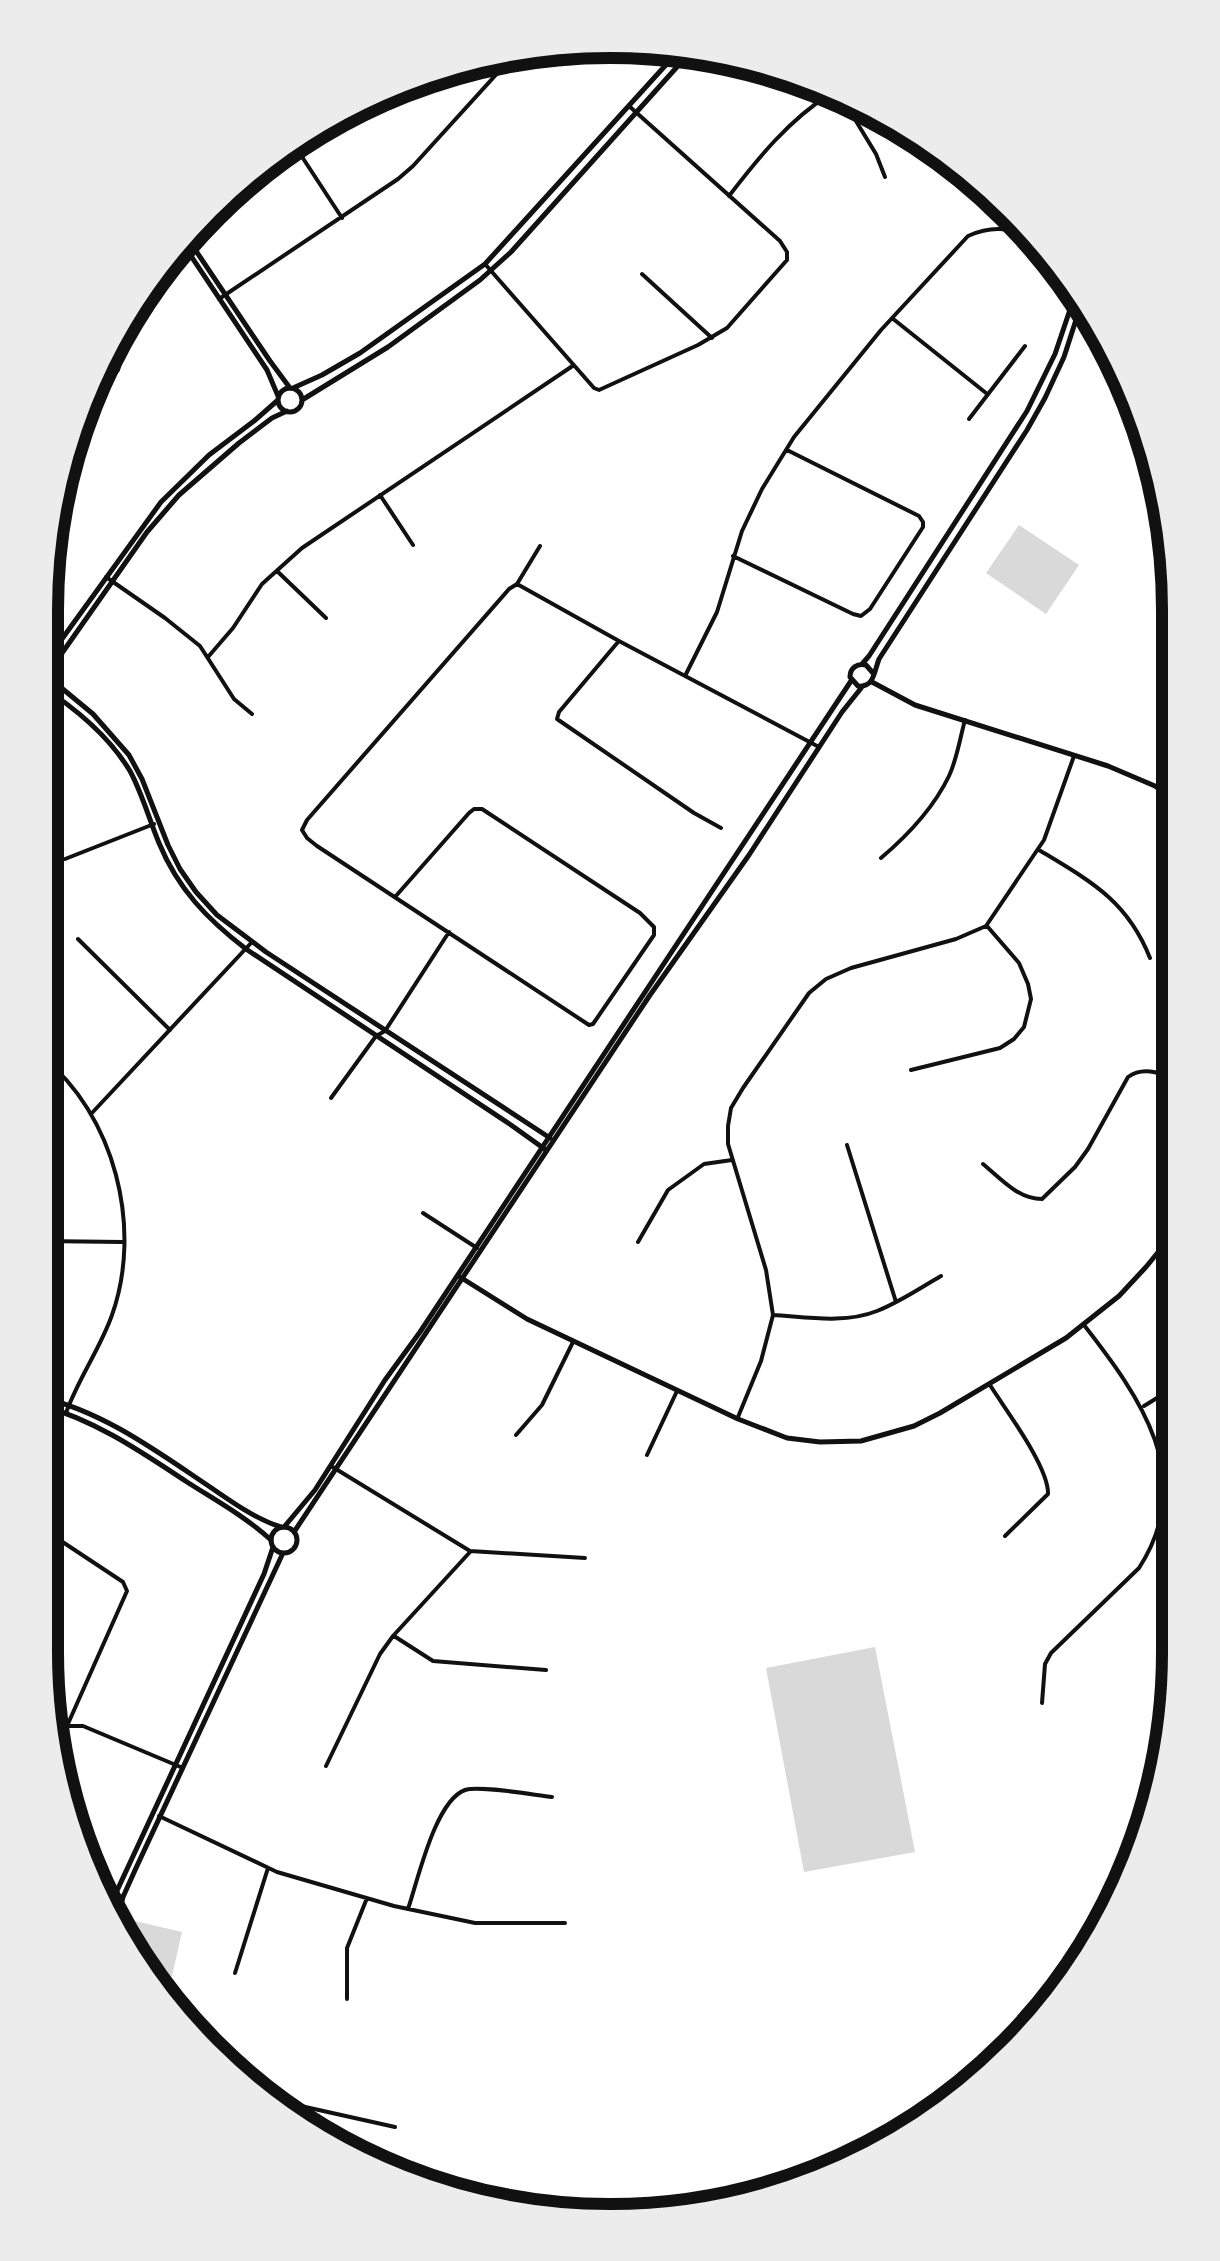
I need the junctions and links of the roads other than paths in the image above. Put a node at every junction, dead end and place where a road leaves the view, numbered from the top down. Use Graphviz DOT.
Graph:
graph roads {
  1 [pos="670,61"];
  2 [pos="681,62"];
  3 [pos="502,68"];
  4 [pos="821,100"];
  5 [pos="630,106"];
  6 [pos="636,112"];
  7 [pos="851,113"];
  8 [pos="300,153"];
  9 [pos="884,177"];
  10 [pos="729,196"];
  11 [pos="342,218"];
  12 [pos="1011,230"];
  13 [pos="191,251"];
  14 [pos="486,264"];
  15 [pos="491,271"];
  16 [pos="642,274"];
  17 [pos="222,297"];
  18 [pos="1071,306"];
  19 [pos="1077,316"];
  20 [pos="892,318"];
  21 [pos="712,338"];
  22 [pos="1025,346"];
  23 [pos="118,359"];
  24 [pos="574,364"];
  25 [pos="108,380"];
  26 [pos="292,388"];
  27 [pos="986,394"];
  28 [pos="278,398"];
  29 [pos="302,400"];
  30 [pos="287,412"];
  31 [pos="969,419"];
  32 [pos="786,449"];
  33 [pos="380,495"];
  34 [pos="413,545"];
  35 [pos="540,546"];
  36 [pos="733,556"];
  37 [pos="277,571"];
  38 [pos="106,577"];
  39 [pos="113,582"];
  40 [pos="517,584"];
  41 [pos="326,618"];
  42 [pos="619,641"];
  43 [pos="58,649"];
  44 [pos="58,653"];
  45 [pos="208,656"];
  46 [pos="862,664"];
  47 [pos="873,673"];
  48 [pos="685,675"];
  49 [pos="851,681"];
  50 [pos="872,682"];
  51 [pos="58,685"];
  52 [pos="862,687"];
  53 [pos="58,697"];
  54 [pos="252,714"];
  55 [pos="965,720"];
  56 [pos="810,742"];
  57 [pos="818,748"];
  58 [pos="1074,756"];
  59 [pos="1162,790"];
  60 [pos="155,823"];
  61 [pos="721,828"];
  62 [pos="1039,850"];
  63 [pos="65,858"];
  64 [pos="881,858"];
  65 [pos="395,897"];
  66 [pos="986,926"];
  67 [pos="449,932"];
  68 [pos="78,938"];
  69 [pos="252,942"];
  70 [pos="246,949"];
  71 [pos="1150,958"];
  72 [pos="170,1030"];
  73 [pos="385,1031"];
  74 [pos="376,1036"];
  75 [pos="911,1070"];
  76 [pos="58,1072"];
  77 [pos="1162,1074"];
  78 [pos="331,1098"];
  79 [pos="91,1114"];
  80 [pos="552,1139"];
  81 [pos="847,1145"];
  82 [pos="545,1150"];
  83 [pos="732,1160"];
  84 [pos="982,1164"];
  85 [pos="422,1213"];
  86 [pos="58,1241"];
  87 [pos="124,1242"];
  88 [pos="638,1242"];
  89 [pos="475,1247"];
  90 [pos="1162,1247"];
  91 [pos="482,1252"];
  92 [pos="941,1276"];
  93 [pos="460,1277"];
  94 [pos="896,1302"];
  95 [pos="773,1315"];
  96 [pos="1084,1325"];
  97 [pos="574,1342"];
  98 [pos="990,1384"];
  99 [pos="678,1389"];
  100 [pos="1162,1394"];
  101 [pos="58,1405"];
  102 [pos="1142,1407"];
  103 [pos="58,1408"];
  104 [pos="67,1409"];
  105 [pos="738,1419"];
  106 [pos="516,1435"];
  107 [pos="647,1455"];
  108 [pos="334,1467"];
  109 [pos="1162,1471"];
  110 [pos="1162,1507"];
  111 [pos="282,1527"];
  112 [pos="294,1532"];
  113 [pos="1004,1536"];
  114 [pos="58,1539"];
  115 [pos="272,1544"];
  116 [pos="470,1551"];
  117 [pos="283,1553"];
  118 [pos="585,1558"];
  119 [pos="393,1636"];
  120 [pos="546,1670"];
  121 [pos="1042,1703"];
  122 [pos="62,1726"];
  123 [pos="68,1726"];
  124 [pos="174,1764"];
  125 [pos="326,1766"];
  126 [pos="183,1768"];
  127 [pos="552,1797"];
  128 [pos="152,1813"];
  129 [pos="160,1816"];
  130 [pos="268,1868"];
  131 [pos="115,1894"];
  132 [pos="123,1897"];
  133 [pos="367,1898"];
  134 [pos="120,1906"];
  135 [pos="408,1909"];
  136 [pos="565,1923"];
  137 [pos="235,1972"];
  138 [pos="347,2000"];
  139 [pos="296,2105"];
  140 [pos="395,2127"];
  1 -- 5 [label="street"];
  2 -- 6 [label="street"];
  3 -- 11 [label="street"];
  4 -- 10 [label="street"];
  5 -- 6 [label="street"];
  5 -- 14 [label="street"];
  6 -- 10 [label="street"];
  6 -- 15 [label="street"];
  7 -- 9 [label="street"];
  8 -- 11 [label="street"];
  10 -- 21 [label="street"];
  11 -- 17 [label="street"];
  12 -- 20 [label="street"];
  13 -- 17 [label="street"];
  14 -- 15 [label="street"];
  14 -- 26 [label="street"];
  15 -- 24 [label="street"];
  15 -- 29 [label="street"];
  16 -- 21 [label="street"];
  17 -- 26 [label="street"];
  17 -- 28 [label="street"];
  18 -- 46 [label="street"];
  19 -- 47 [label="street"];
  20 -- 27 [label="street"];
  20 -- 32 [label="street"];
  21 -- 24 [label="street"];
  22 -- 27 [label="street"];
  23 -- 25 [label="street"];
  24 -- 33 [label="street"];
  26 -- 28 [label="street"];
  26 -- 29 [label="street"];
  27 -- 31 [label="street"];
  28 -- 30 [label="street"];
  28 -- 38 [label="street"];
  29 -- 30 [label="street"];
  30 -- 39 [label="street"];
  32 -- 36 [label="street"];
  32 -- 36 [label="street"];
  33 -- 34 [label="street"];
  33 -- 37 [label="street"];
  35 -- 40 [label="street"];
  36 -- 48 [label="street"];
  37 -- 41 [label="street"];
  37 -- 45 [label="street"];
  38 -- 39 [label="street"];
  38 -- 43 [label="street"];
  39 -- 44 [label="street"];
  39 -- 45 [label="street"];
  40 -- 42 [label="street"];
  40 -- 65 [label="street"];
  42 -- 48 [label="street"];
  42 -- 61 [label="street"];
  45 -- 54 [label="street"];
  46 -- 47 [label="street"];
  46 -- 49 [label="street"];
  47 -- 50 [label="street"];
  48 -- 56 [label="street"];
  49 -- 52 [label="street"];
  49 -- 56 [label="street"];
  50 -- 52 [label="street"];
  50 -- 55 [label="street"];
  51 -- 60 [label="street"];
  52 -- 57 [label="street"];
  53 -- 60 [label="street"];
  55 -- 58 [label="street"];
  55 -- 64 [label="street"];
  56 -- 57 [label="street"];
  56 -- 80 [label="street"];
  57 -- 80 [label="street"];
  58 -- 59 [label="street"];
  58 -- 62 [label="street"];
  60 -- 63 [label="street"];
  60 -- 69 [label="street"];
  60 -- 70 [label="street"];
  62 -- 66 [label="street"];
  62 -- 71 [label="street"];
  65 -- 67 [label="street"];
  65 -- 67 [label="street"];
  66 -- 75 [label="street"];
  66 -- 83 [label="street"];
  67 -- 73 [label="street"];
  68 -- 72 [label="street"];
  69 -- 70 [label="street"];
  69 -- 73 [label="street"];
  70 -- 72 [label="street"];
  70 -- 74 [label="street"];
  72 -- 79 [label="street"];
  73 -- 74 [label="street"];
  73 -- 80 [label="street"];
  74 -- 78 [label="street"];
  74 -- 82 [label="street"];
  76 -- 79 [label="street"];
  77 -- 84 [label="street"];
  79 -- 87 [label="street"];
  80 -- 82 [label="street"];
  81 -- 94 [label="street"];
  82 -- 89 [label="street"];
  82 -- 91 [label="street"];
  83 -- 88 [label="street"];
  83 -- 95 [label="street"];
  85 -- 89 [label="street"];
  86 -- 87 [label="street"];
  87 -- 104 [label="street"];
  89 -- 91 [label="street"];
  89 -- 93 [label="street"];
  90 -- 96 [label="street"];
  91 -- 93 [label="street"];
  92 -- 94 [label="street"];
  93 -- 97 [label="street"];
  93 -- 108 [label="street"];
  94 -- 95 [label="street"];
  95 -- 105 [label="street"];
  96 -- 98 [label="street"];
  96 -- 102 [label="street"];
  97 -- 99 [label="street"];
  97 -- 106 [label="street"];
  98 -- 105 [label="street"];
  98 -- 113 [label="street"];
  99 -- 105 [label="street"];
  99 -- 107 [label="street"];
  100 -- 102 [label="street"];
  101 -- 104 [label="street"];
  102 -- 109 [label="street"];
  103 -- 104 [label="street"];
  104 -- 111 [label="street"];
  104 -- 115 [label="street"];
  108 -- 111 [label="street"];
  108 -- 112 [label="street"];
  108 -- 116 [label="street"];
  110 -- 121 [label="street"];
  111 -- 112 [label="street"];
  111 -- 115 [label="street"];
  112 -- 117 [label="street"];
  114 -- 123 [label="street"];
  115 -- 117 [label="street"];
  115 -- 124 [label="street"];
  116 -- 118 [label="street"];
  116 -- 119 [label="street"];
  117 -- 126 [label="street"];
  119 -- 120 [label="street"];
  119 -- 125 [label="street"];
  122 -- 123 [label="street"];
  123 -- 124 [label="street"];
  124 -- 126 [label="street"];
  124 -- 128 [label="street"];
  126 -- 129 [label="street"];
  127 -- 135 [label="street"];
  128 -- 129 [label="street"];
  128 -- 131 [label="street"];
  129 -- 130 [label="street"];
  129 -- 132 [label="street"];
  130 -- 133 [label="street"];
  130 -- 137 [label="street"];
  131 -- 132 [label="street"];
  132 -- 134 [label="street"];
  133 -- 135 [label="street"];
  133 -- 138 [label="street"];
  135 -- 136 [label="street"];
  139 -- 140 [label="street"];
}
